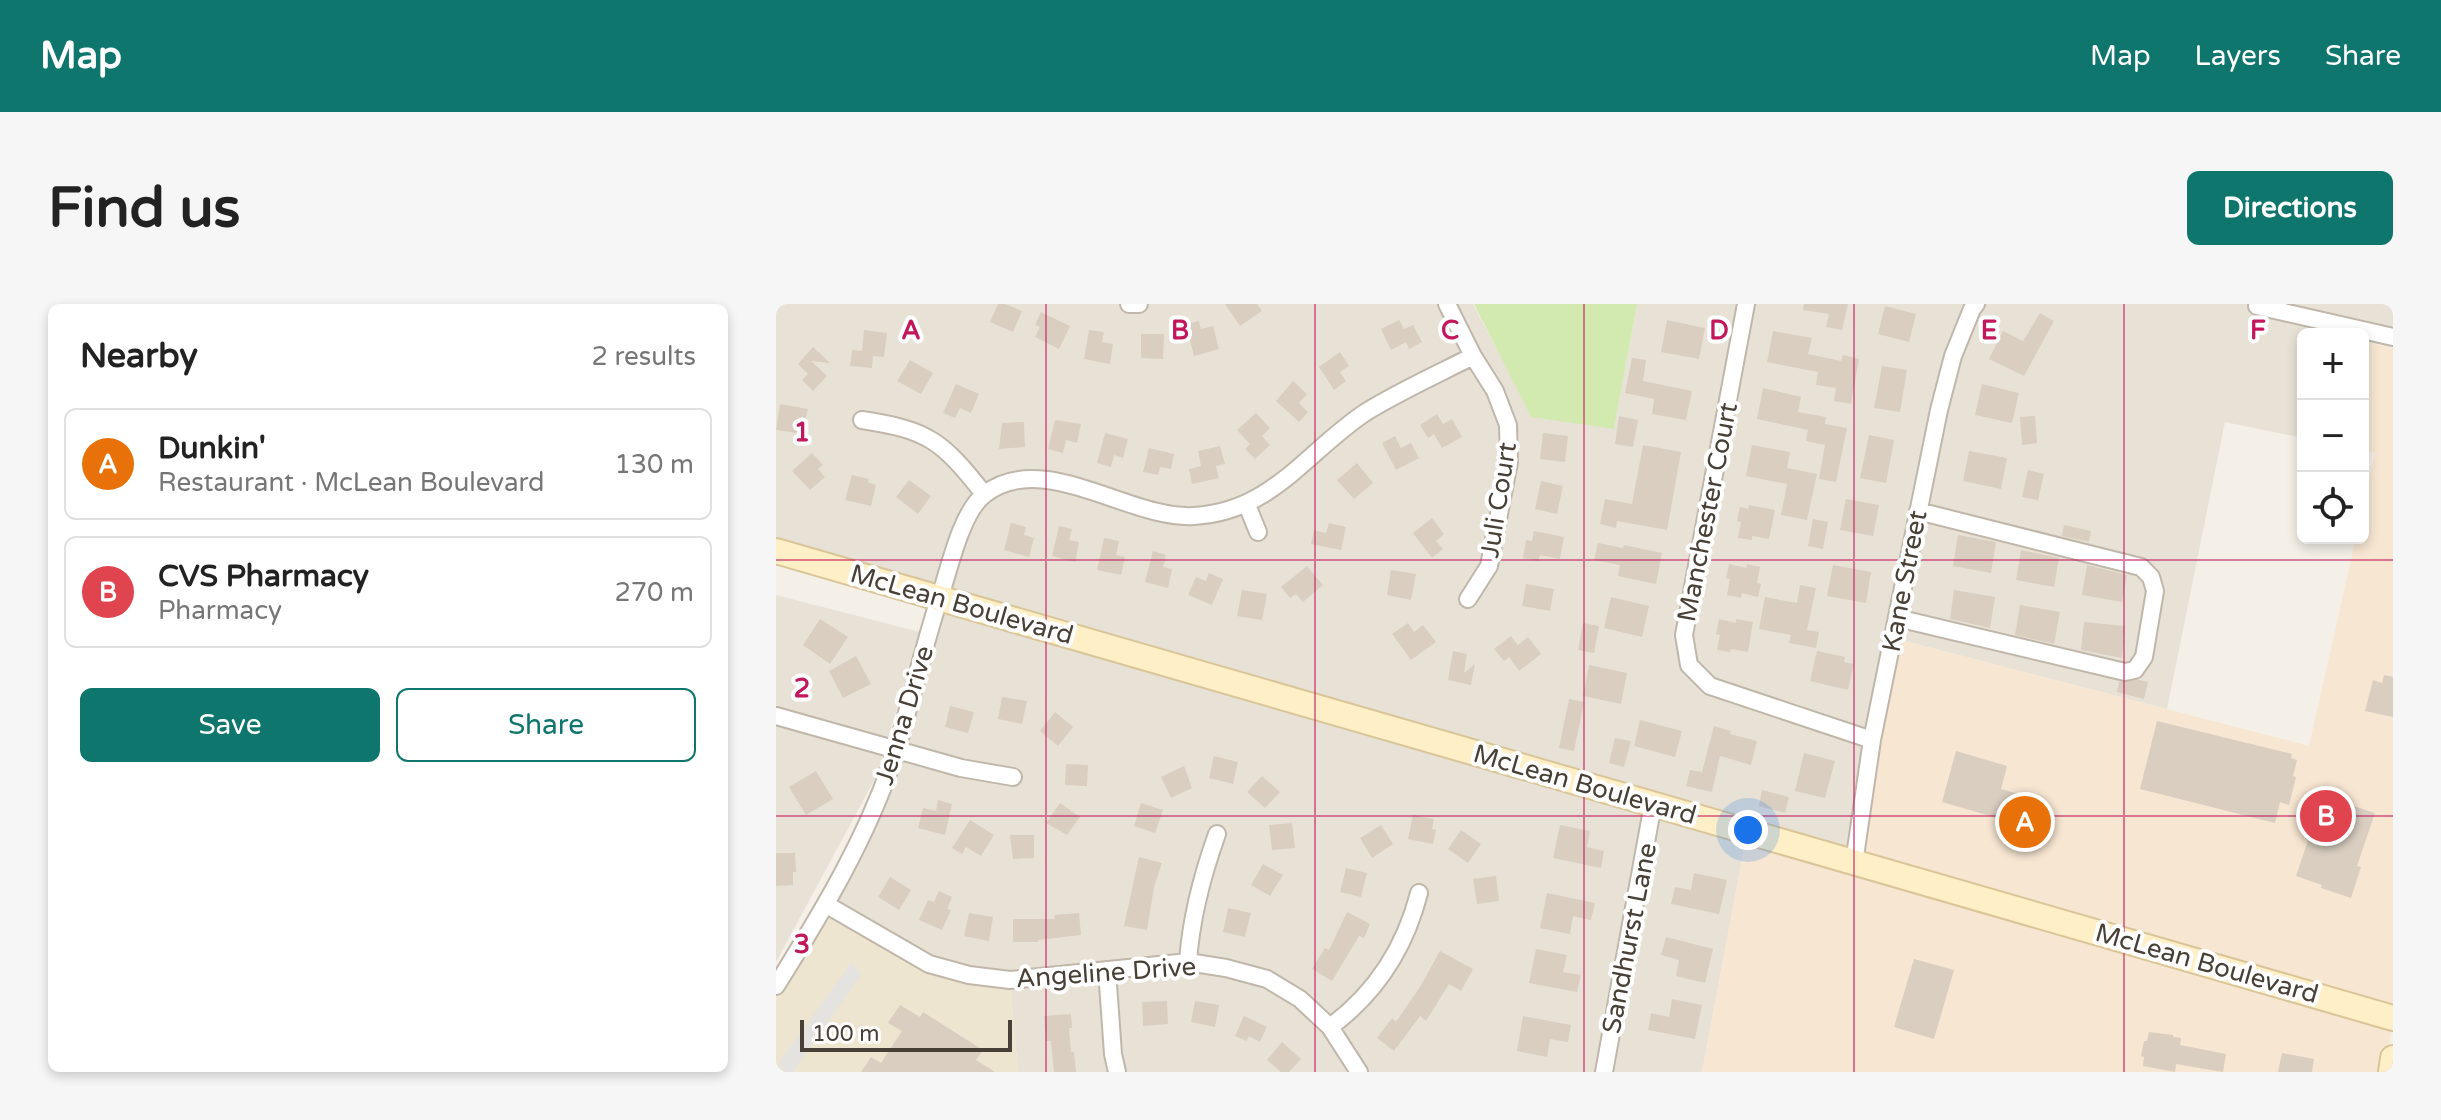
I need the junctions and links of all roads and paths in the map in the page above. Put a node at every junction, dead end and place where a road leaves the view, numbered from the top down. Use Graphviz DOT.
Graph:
graph roads {
  1 [pos="1129,304"];
  2 [pos="1139,304"];
  3 [pos="1447,304"];
  4 [pos="1746,304"];
  5 [pos="1976,304"];
  6 [pos="2257,306"];
  7 [pos="2393,337"];
  8 [pos="1473,356"];
  9 [pos="862,420"];
  10 [pos="984,494"];
  11 [pos="1247,505"];
  12 [pos="1918,511"];
  13 [pos="1258,532"];
  14 [pos="776,551"];
  15 [pos="939,597"];
  16 [pos="1468,599"];
  17 [pos="1897,618"];
  18 [pos="776,716"];
  19 [pos="1872,740"];
  20 [pos="896,751"];
  21 [pos="1013,777"];
  22 [pos="1653,804"];
  23 [pos="1217,834"];
  24 [pos="1854,863"];
  25 [pos="1419,893"];
  26 [pos="827,905"];
  27 [pos="1188,962"];
  28 [pos="1107,970"];
  29 [pos="776,986"];
  30 [pos="2393,1018"];
  31 [pos="1330,1027"];
  32 [pos="2393,1058"];
  33 [pos="1117,1072"];
  34 [pos="1359,1072"];
  35 [pos="1604,1072"];
  36 [pos="2391,1072"];
  1 -- 2 [label="street"];
  3 -- 8 [label="street, Juli Court"];
  4 -- 19 [label="street, Manchester Court"];
  5 -- 12 [label="street, Kane Street"];
  6 -- 7 [label="street"];
  8 -- 11 [label="street"];
  8 -- 16 [label="street, Juli Court"];
  9 -- 10 [label="street"];
  10 -- 11 [label="street"];
  10 -- 15 [label="street, Jenna Drive"];
  11 -- 13 [label="street"];
  12 -- 17 [label="street, Kane Street"];
  12 -- 17 [label="street"];
  14 -- 15 [label="main road, McLean Boulevard"];
  15 -- 20 [label="street, Jenna Drive"];
  15 -- 22 [label="main road, McLean Boulevard"];
  17 -- 19 [label="street, Kane Street"];
  18 -- 20 [label="street"];
  19 -- 24 [label="street, Kane Street"];
  20 -- 21 [label="street"];
  20 -- 26 [label="street, Jenna Drive"];
  22 -- 24 [label="main road, McLean Boulevard"];
  22 -- 35 [label="street, Sandhurst Lane"];
  23 -- 27 [label="street"];
  24 -- 30 [label="main road, McLean Boulevard"];
  25 -- 31 [label="street"];
  26 -- 28 [label="street, Angeline Drive"];
  26 -- 29 [label="street, Jenna Drive"];
  27 -- 28 [label="street, Angeline Drive"];
  27 -- 31 [label="street, Angeline Drive"];
  28 -- 33 [label="street"];
  31 -- 34 [label="street, Angeline Drive"];
  32 -- 36 [label="main road"];
}
